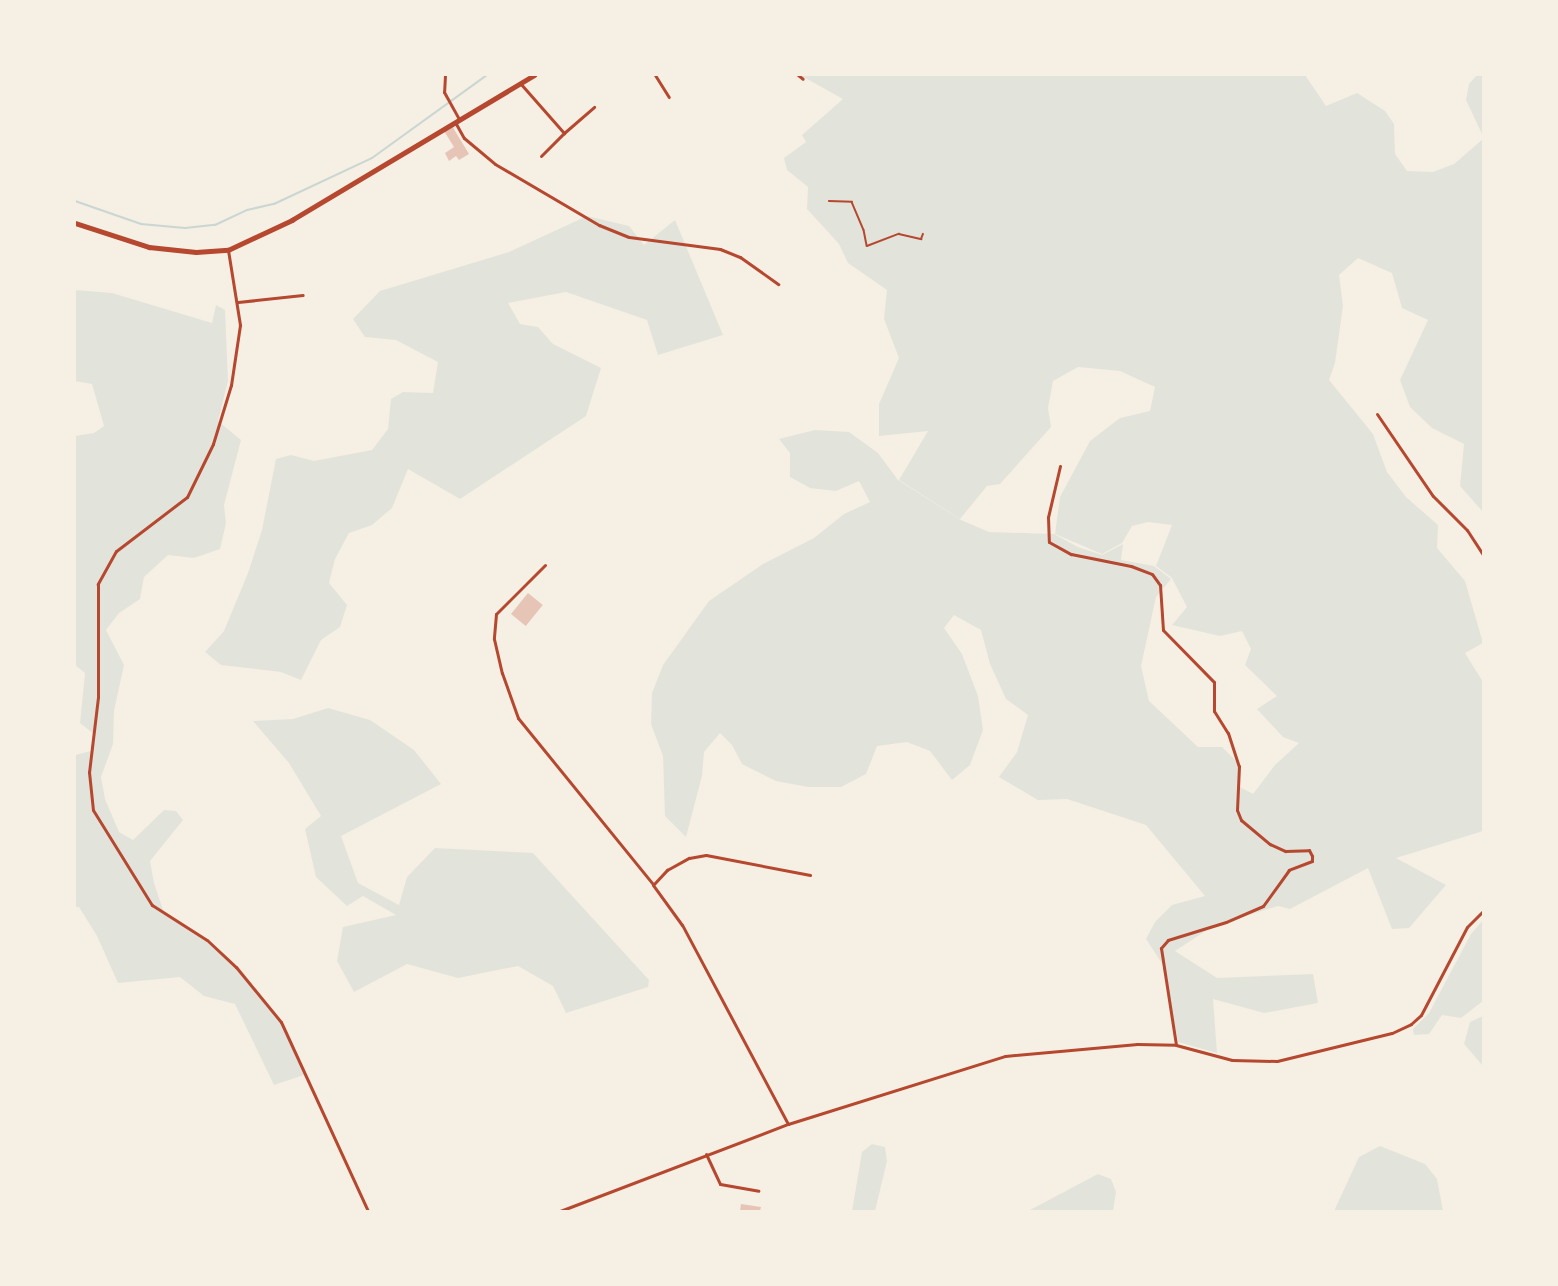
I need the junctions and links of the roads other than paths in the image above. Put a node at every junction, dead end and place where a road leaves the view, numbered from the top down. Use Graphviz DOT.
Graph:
graph roads {
  1 [pos="445,75"];
  2 [pos="534,75"];
  3 [pos="655,75"];
  4 [pos="798,75"];
  5 [pos="803,79"];
  6 [pos="520,83"];
  7 [pos="669,97"];
  8 [pos="594,107"];
  9 [pos="457,120"];
  10 [pos="564,133"];
  11 [pos="541,156"];
  12 [pos="75,223"];
  13 [pos="228,250"];
  14 [pos="778,284"];
  15 [pos="303,295"];
  16 [pos="238,302"];
  17 [pos="1377,414"];
  18 [pos="1060,466"];
  19 [pos="1483,555"];
  20 [pos="545,565"];
  21 [pos="810,875"];
  22 [pos="653,885"];
  23 [pos="1483,911"];
  24 [pos="1176,1045"];
  25 [pos="788,1124"];
  26 [pos="706,1154"];
  27 [pos="758,1191"];
  28 [pos="368,1211"];
  29 [pos="560,1211"];
  1 -- 9 [label="street"];
  2 -- 6 [label="street"];
  3 -- 7 [label="street"];
  4 -- 5 [label="street"];
  6 -- 9 [label="street"];
  6 -- 10 [label="street"];
  8 -- 10 [label="street"];
  9 -- 13 [label="street"];
  9 -- 14 [label="street"];
  10 -- 11 [label="street"];
  12 -- 13 [label="street"];
  13 -- 16 [label="street"];
  15 -- 16 [label="street"];
  16 -- 28 [label="street"];
  17 -- 19 [label="street"];
  18 -- 24 [label="street"];
  20 -- 22 [label="street"];
  21 -- 22 [label="street"];
  22 -- 25 [label="street"];
  23 -- 24 [label="street"];
  24 -- 25 [label="street"];
  25 -- 26 [label="street"];
  26 -- 27 [label="street"];
  26 -- 29 [label="street"];
}
